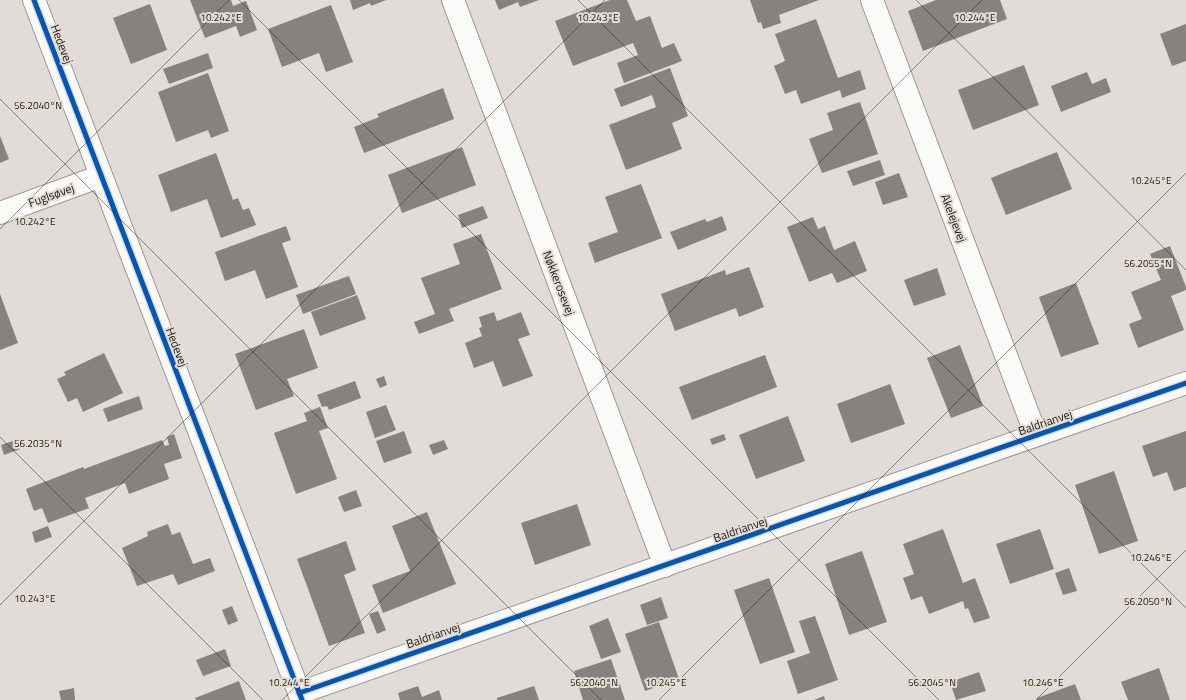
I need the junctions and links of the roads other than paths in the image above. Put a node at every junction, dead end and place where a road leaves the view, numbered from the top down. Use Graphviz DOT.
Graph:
graph roads {
  1 [pos="35,0"];
  2 [pos="453,0"];
  3 [pos="872,0"];
  4 [pos="101,176"];
  5 [pos="0,213"];
  6 [pos="1186,383"];
  7 [pos="1036,435"];
  8 [pos="666,566"];
  9 [pos="301,696"];
  1 -- 4 [label="street, Hedevej"];
  2 -- 8 [label="street, Nøkkerosevej"];
  3 -- 7 [label="street, Akelejevej"];
  4 -- 5 [label="street, Fuglsøvej"];
  4 -- 9 [label="street, Hedevej"];
  6 -- 7 [label="street, Baldrianvej"];
  7 -- 8 [label="street, Baldrianvej"];
  8 -- 9 [label="street, Baldrianvej"];
}
